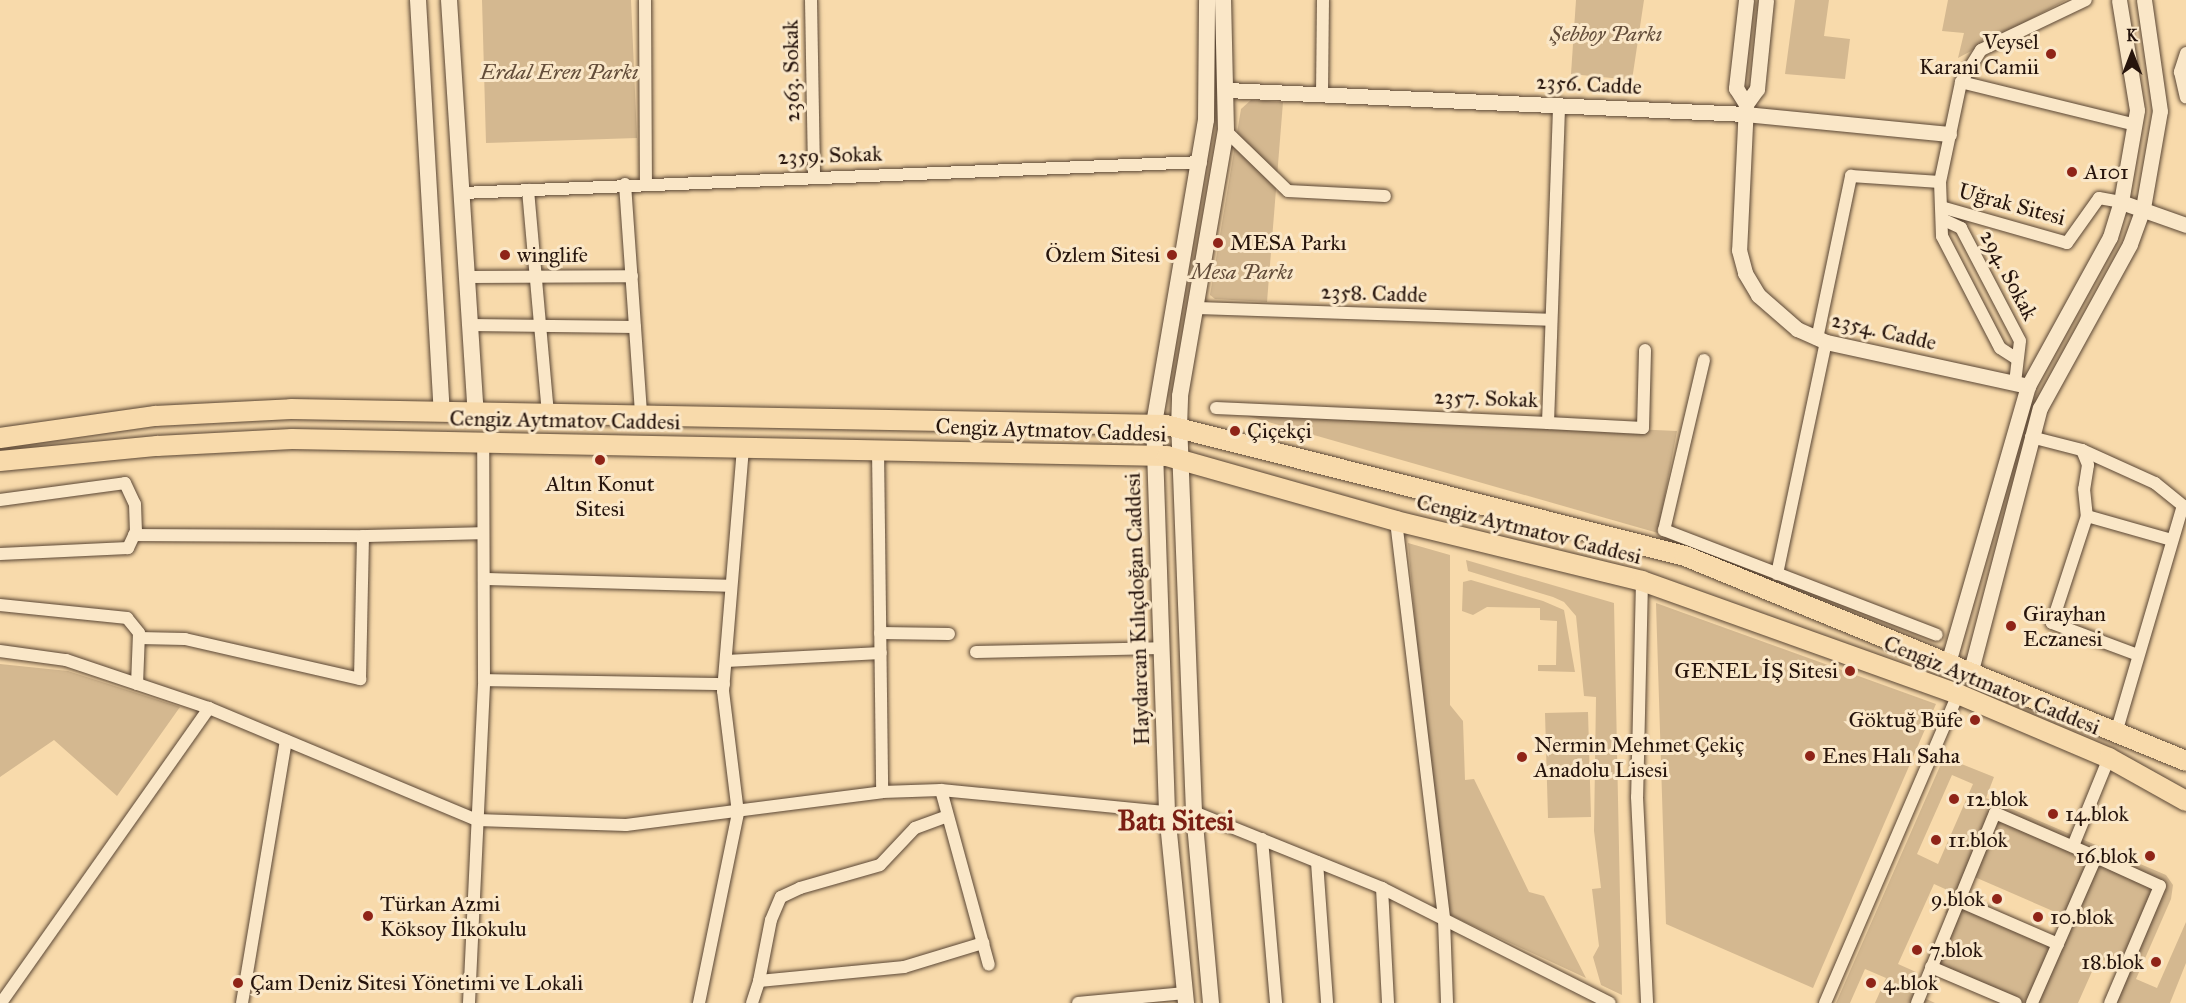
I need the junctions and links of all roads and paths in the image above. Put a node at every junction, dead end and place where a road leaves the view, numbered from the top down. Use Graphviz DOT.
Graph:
graph roads {
  1 [pos="418,0"];
  2 [pos="449,0"];
  3 [pos="645,0"];
  4 [pos="811,0"];
  5 [pos="1207,0"];
  6 [pos="1223,0"];
  7 [pos="1323,0"];
  8 [pos="1746,0"];
  9 [pos="1766,0"];
  10 [pos="2086,0"];
  11 [pos="2144,0"];
  12 [pos="2124,1"];
  13 [pos="2186,53"];
  14 [pos="1961,82"];
  15 [pos="1227,90"];
  16 [pos="1322,94"];
  17 [pos="2186,97"];
  18 [pos="1559,105"];
  19 [pos="1746,109"];
  20 [pos="2136,125"];
  21 [pos="1226,131"];
  22 [pos="1949,134"];
  23 [pos="1201,162"];
  24 [pos="814,177"];
  25 [pos="1940,182"];
  26 [pos="646,183"];
  27 [pos="625,184"];
  28 [pos="528,190"];
  29 [pos="462,194"];
  30 [pos="1385,196"];
  31 [pos="2121,202"];
  32 [pos="1941,207"];
  33 [pos="2143,208"];
  34 [pos="1944,220"];
  35 [pos="2186,225"];
  36 [pos="632,276"];
  37 [pos="537,277"];
  38 [pos="467,278"];
  39 [pos="1196,308"];
  40 [pos="1551,320"];
  41 [pos="470,325"];
  42 [pos="541,326"];
  43 [pos="635,327"];
  44 [pos="1822,341"];
  45 [pos="1645,350"];
  46 [pos="2017,359"];
  47 [pos="1704,360"];
  48 [pos="2021,384"];
  49 [pos="1216,408"];
  50 [pos="442,411"];
  51 [pos="476,412"];
  52 [pos="548,413"];
  53 [pos="641,415"];
  54 [pos="1548,423"];
  55 [pos="1154,424"];
  56 [pos="1179,428"];
  57 [pos="2031,437"];
  58 [pos="0,438"];
  59 [pos="483,443"];
  60 [pos="743,447"];
  61 [pos="878,449"];
  62 [pos="2082,450"];
  63 [pos="1154,454"];
  64 [pos="1180,459"];
  65 [pos="0,462"];
  66 [pos="0,500"];
  67 [pos="2185,507"];
  68 [pos="2087,516"];
  69 [pos="1396,521"];
  70 [pos="483,533"];
  71 [pos="134,535"];
  72 [pos="363,536"];
  73 [pos="2172,540"];
  74 [pos="0,554"];
  75 [pos="1777,574"];
  76 [pos="484,579"];
  77 [pos="1642,581"];
  78 [pos="732,586"];
  79 [pos="0,605"];
  80 [pos="1863,607"];
  81 [pos="1855,626"];
  82 [pos="880,633"];
  83 [pos="949,634"];
  84 [pos="1937,635"];
  85 [pos="139,638"];
  86 [pos="1161,648"];
  87 [pos="0,651"];
  88 [pos="976,652"];
  89 [pos="881,653"];
  90 [pos="2138,655"];
  91 [pos="726,661"];
  92 [pos="1948,663"];
  93 [pos="1970,674"];
  94 [pos="484,680"];
  95 [pos="137,684"];
  96 [pos="724,684"];
  97 [pos="1958,694"];
  98 [pos="209,708"];
  99 [pos="2116,733"];
  100 [pos="286,741"];
  101 [pos="2109,758"];
  102 [pos="2186,761"];
  103 [pos="940,790"];
  104 [pos="882,792"];
  105 [pos="2186,801"];
  106 [pos="1167,812"];
  107 [pos="1194,812"];
  108 [pos="738,813"];
  109 [pos="946,817"];
  110 [pos="477,820"];
  111 [pos="1262,839"];
  112 [pos="2073,846"];
  113 [pos="2096,857"];
  114 [pos="1317,862"];
  115 [pos="1383,888"];
  116 [pos="1959,901"];
  117 [pos="1444,921"];
  118 [pos="983,943"];
  119 [pos="2058,944"];
  120 [pos="989,965"];
  121 [pos="1931,967"];
  122 [pos="759,981"];
  123 [pos="1185,998"];
  124 [pos="1,1003"];
  125 [pos="242,1003"];
  126 [pos="469,1003"];
  127 [pos="699,1003"];
  128 [pos="752,1003"];
  129 [pos="1078,1003"];
  130 [pos="1211,1003"];
  131 [pos="1276,1003"];
  132 [pos="1328,1003"];
  133 [pos="1388,1003"];
  134 [pos="1447,1003"];
  135 [pos="1610,1003"];
  136 [pos="1647,1003"];
  137 [pos="1825,1003"];
  138 [pos="1917,1003"];
  139 [pos="2016,1003"];
  140 [pos="2032,1003"];
  141 [pos="2110,1003"];
  1 -- 50 [label="main road"];
  2 -- 29 [label="main road"];
  3 -- 26 [label="street"];
  4 -- 24 [label="street, 2363. Sokak"];
  5 -- 23 [label="main road, Haydarcan Kılıçdoğan Caddesi"];
  6 -- 15 [label="main road"];
  7 -- 16 [label="street"];
  8 -- 19 [label="street, 2354. Cadde"];
  9 -- 19 [label="street, 2354. Cadde"];
  10 -- 14 [label="street, 294. Sokak"];
  11 -- 33 [label="street"];
  12 -- 20 [label="street"];
  13 -- 17 [label="street"];
  14 -- 20 [label="street"];
  14 -- 22 [label="street, 294. Sokak"];
  15 -- 16 [label="street, 2356. Cadde"];
  15 -- 21 [label="main road"];
  16 -- 18 [label="street, 2356. Cadde"];
  18 -- 19 [label="street, 2356. Cadde"];
  18 -- 40 [label="street, 2357. Sokak"];
  19 -- 22 [label="street, 2356. Cadde"];
  19 -- 44 [label="street, 2354. Cadde"];
  20 -- 31 [label="street"];
  21 -- 30 [label="street"];
  21 -- 39 [label="main road"];
  22 -- 25 [label="street, 294. Sokak"];
  23 -- 24 [label="street, 2359. Sokak"];
  23 -- 55 [label="main road, Haydarcan Kılıçdoğan Caddesi"];
  24 -- 26 [label="street, 2359. Sokak"];
  25 -- 32 [label="street, 294. Sokak"];
  25 -- 44 [label="street"];
  26 -- 27 [label="street, 2359. Sokak"];
  27 -- 28 [label="street, 2359. Sokak"];
  27 -- 36 [label="street"];
  28 -- 29 [label="street, 2359. Sokak"];
  28 -- 37 [label="street"];
  29 -- 38 [label="main road"];
  31 -- 32 [label="street, Uğrak Sitesi"];
  31 -- 33 [label="street"];
  31 -- 48 [label="street"];
  32 -- 34 [label="street, 294. Sokak"];
  33 -- 35 [label="street"];
  33 -- 57 [label="street"];
  34 -- 46 [label="street, 294. Sokak"];
  34 -- 46 [label="street, 294. Sokak"];
  36 -- 37 [label="street"];
  36 -- 43 [label="street"];
  37 -- 38 [label="street"];
  37 -- 42 [label="street"];
  38 -- 41 [label="main road"];
  39 -- 40 [label="street, 2358. Cadde"];
  39 -- 56 [label="main road"];
  40 -- 54 [label="street, 2357. Sokak"];
  41 -- 42 [label="street"];
  41 -- 51 [label="main road"];
  42 -- 43 [label="street"];
  42 -- 52 [label="street"];
  43 -- 53 [label="street"];
  44 -- 48 [label="street, 2354. Cadde"];
  44 -- 75 [label="street"];
  45 -- 54 [label="street"];
  46 -- 48 [label="street, 294. Sokak"];
  47 -- 75 [label="street"];
  48 -- 92 [label="street"];
  49 -- 54 [label="street, 2357. Sokak"];
  50 -- 51 [label="main road, Cengiz Aytmatov Caddesi"];
  50 -- 58 [label="main road, Cengiz Aytmatov Caddesi"];
  51 -- 52 [label="main road, Cengiz Aytmatov Caddesi"];
  52 -- 53 [label="main road, Cengiz Aytmatov Caddesi"];
  53 -- 55 [label="main road, Cengiz Aytmatov Caddesi"];
  55 -- 56 [label="main road, Cengiz Aytmatov Caddesi"];
  55 -- 63 [label="main road, Haydarcan Kılıçdoğan Caddesi"];
  56 -- 64 [label="main road"];
  56 -- 81 [label="main road, Cengiz Aytmatov Caddesi"];
  57 -- 62 [label="street"];
  57 -- 93 [label="street"];
  59 -- 60 [label="main road, Cengiz Aytmatov Caddesi"];
  59 -- 65 [label="main road, Cengiz Aytmatov Caddesi"];
  59 -- 70 [label="street"];
  60 -- 61 [label="main road, Cengiz Aytmatov Caddesi"];
  60 -- 78 [label="street"];
  61 -- 63 [label="main road, Cengiz Aytmatov Caddesi"];
  61 -- 82 [label="street"];
  62 -- 67 [label="street"];
  62 -- 68 [label="street"];
  63 -- 64 [label="main road, Cengiz Aytmatov Caddesi"];
  63 -- 86 [label="main road, Haydarcan Kılıçdoğan Caddesi"];
  64 -- 69 [label="main road, Cengiz Aytmatov Caddesi"];
  64 -- 107 [label="main road"];
  66 -- 71 [label="street"];
  67 -- 73 [label="street"];
  68 -- 73 [label="street"];
  68 -- 90 [label="street"];
  69 -- 77 [label="main road, Cengiz Aytmatov Caddesi"];
  69 -- 117 [label="street"];
  70 -- 72 [label="street"];
  70 -- 76 [label="street"];
  71 -- 72 [label="street"];
  71 -- 74 [label="street"];
  72 -- 85 [label="street"];
  73 -- 90 [label="street"];
  75 -- 80 [label="street"];
  76 -- 78 [label="street"];
  76 -- 94 [label="street"];
  77 -- 97 [label="main road, Cengiz Aytmatov Caddesi"];
  77 -- 136 [label="street"];
  78 -- 91 [label="street"];
  79 -- 85 [label="street"];
  80 -- 81 [label="street"];
  80 -- 84 [label="street"];
  81 -- 92 [label="main road, Cengiz Aytmatov Caddesi"];
  82 -- 83 [label="street"];
  82 -- 89 [label="street"];
  85 -- 95 [label="street"];
  86 -- 88 [label="street"];
  86 -- 106 [label="main road, Haydarcan Kılıçdoğan Caddesi"];
  87 -- 95 [label="street"];
  89 -- 91 [label="street"];
  89 -- 104 [label="street"];
  90 -- 99 [label="street"];
  91 -- 96 [label="street"];
  92 -- 93 [label="main road, Cengiz Aytmatov Caddesi"];
  93 -- 99 [label="main road, Cengiz Aytmatov Caddesi"];
  94 -- 96 [label="street"];
  94 -- 110 [label="street"];
  95 -- 98 [label="street"];
  96 -- 108 [label="street"];
  97 -- 101 [label="main road, Cengiz Aytmatov Caddesi"];
  97 -- 137 [label="street"];
  98 -- 100 [label="street"];
  98 -- 124 [label="street"];
  99 -- 102 [label="main road, Cengiz Aytmatov Caddesi"];
  100 -- 110 [label="street"];
  100 -- 125 [label="street"];
  101 -- 105 [label="main road, Cengiz Aytmatov Caddesi"];
  101 -- 112 [label="street"];
  103 -- 104 [label="street"];
  103 -- 106 [label="street"];
  103 -- 109 [label="street"];
  104 -- 108 [label="street"];
  106 -- 107 [label="main road"];
  106 -- 123 [label="main road, Haydarcan Kılıçdoğan Caddesi"];
  107 -- 111 [label="street"];
  107 -- 130 [label="main road"];
  108 -- 110 [label="street"];
  108 -- 127 [label="street"];
  109 -- 118 [label="street"];
  109 -- 122 [label="street"];
  110 -- 126 [label="street"];
  111 -- 114 [label="street"];
  111 -- 131 [label="street"];
  112 -- 113 [label="street"];
  112 -- 116 [label="street"];
  113 -- 119 [label="street"];
  113 -- 141 [label="street"];
  114 -- 115 [label="street"];
  114 -- 132 [label="street"];
  115 -- 117 [label="street"];
  115 -- 133 [label="street"];
  116 -- 119 [label="street"];
  116 -- 121 [label="street"];
  117 -- 134 [label="street"];
  117 -- 135 [label="street"];
  118 -- 120 [label="street"];
  118 -- 122 [label="street"];
  119 -- 140 [label="street"];
  121 -- 138 [label="street"];
  121 -- 139 [label="street"];
  122 -- 128 [label="street"];
  123 -- 129 [label="street"];
}
